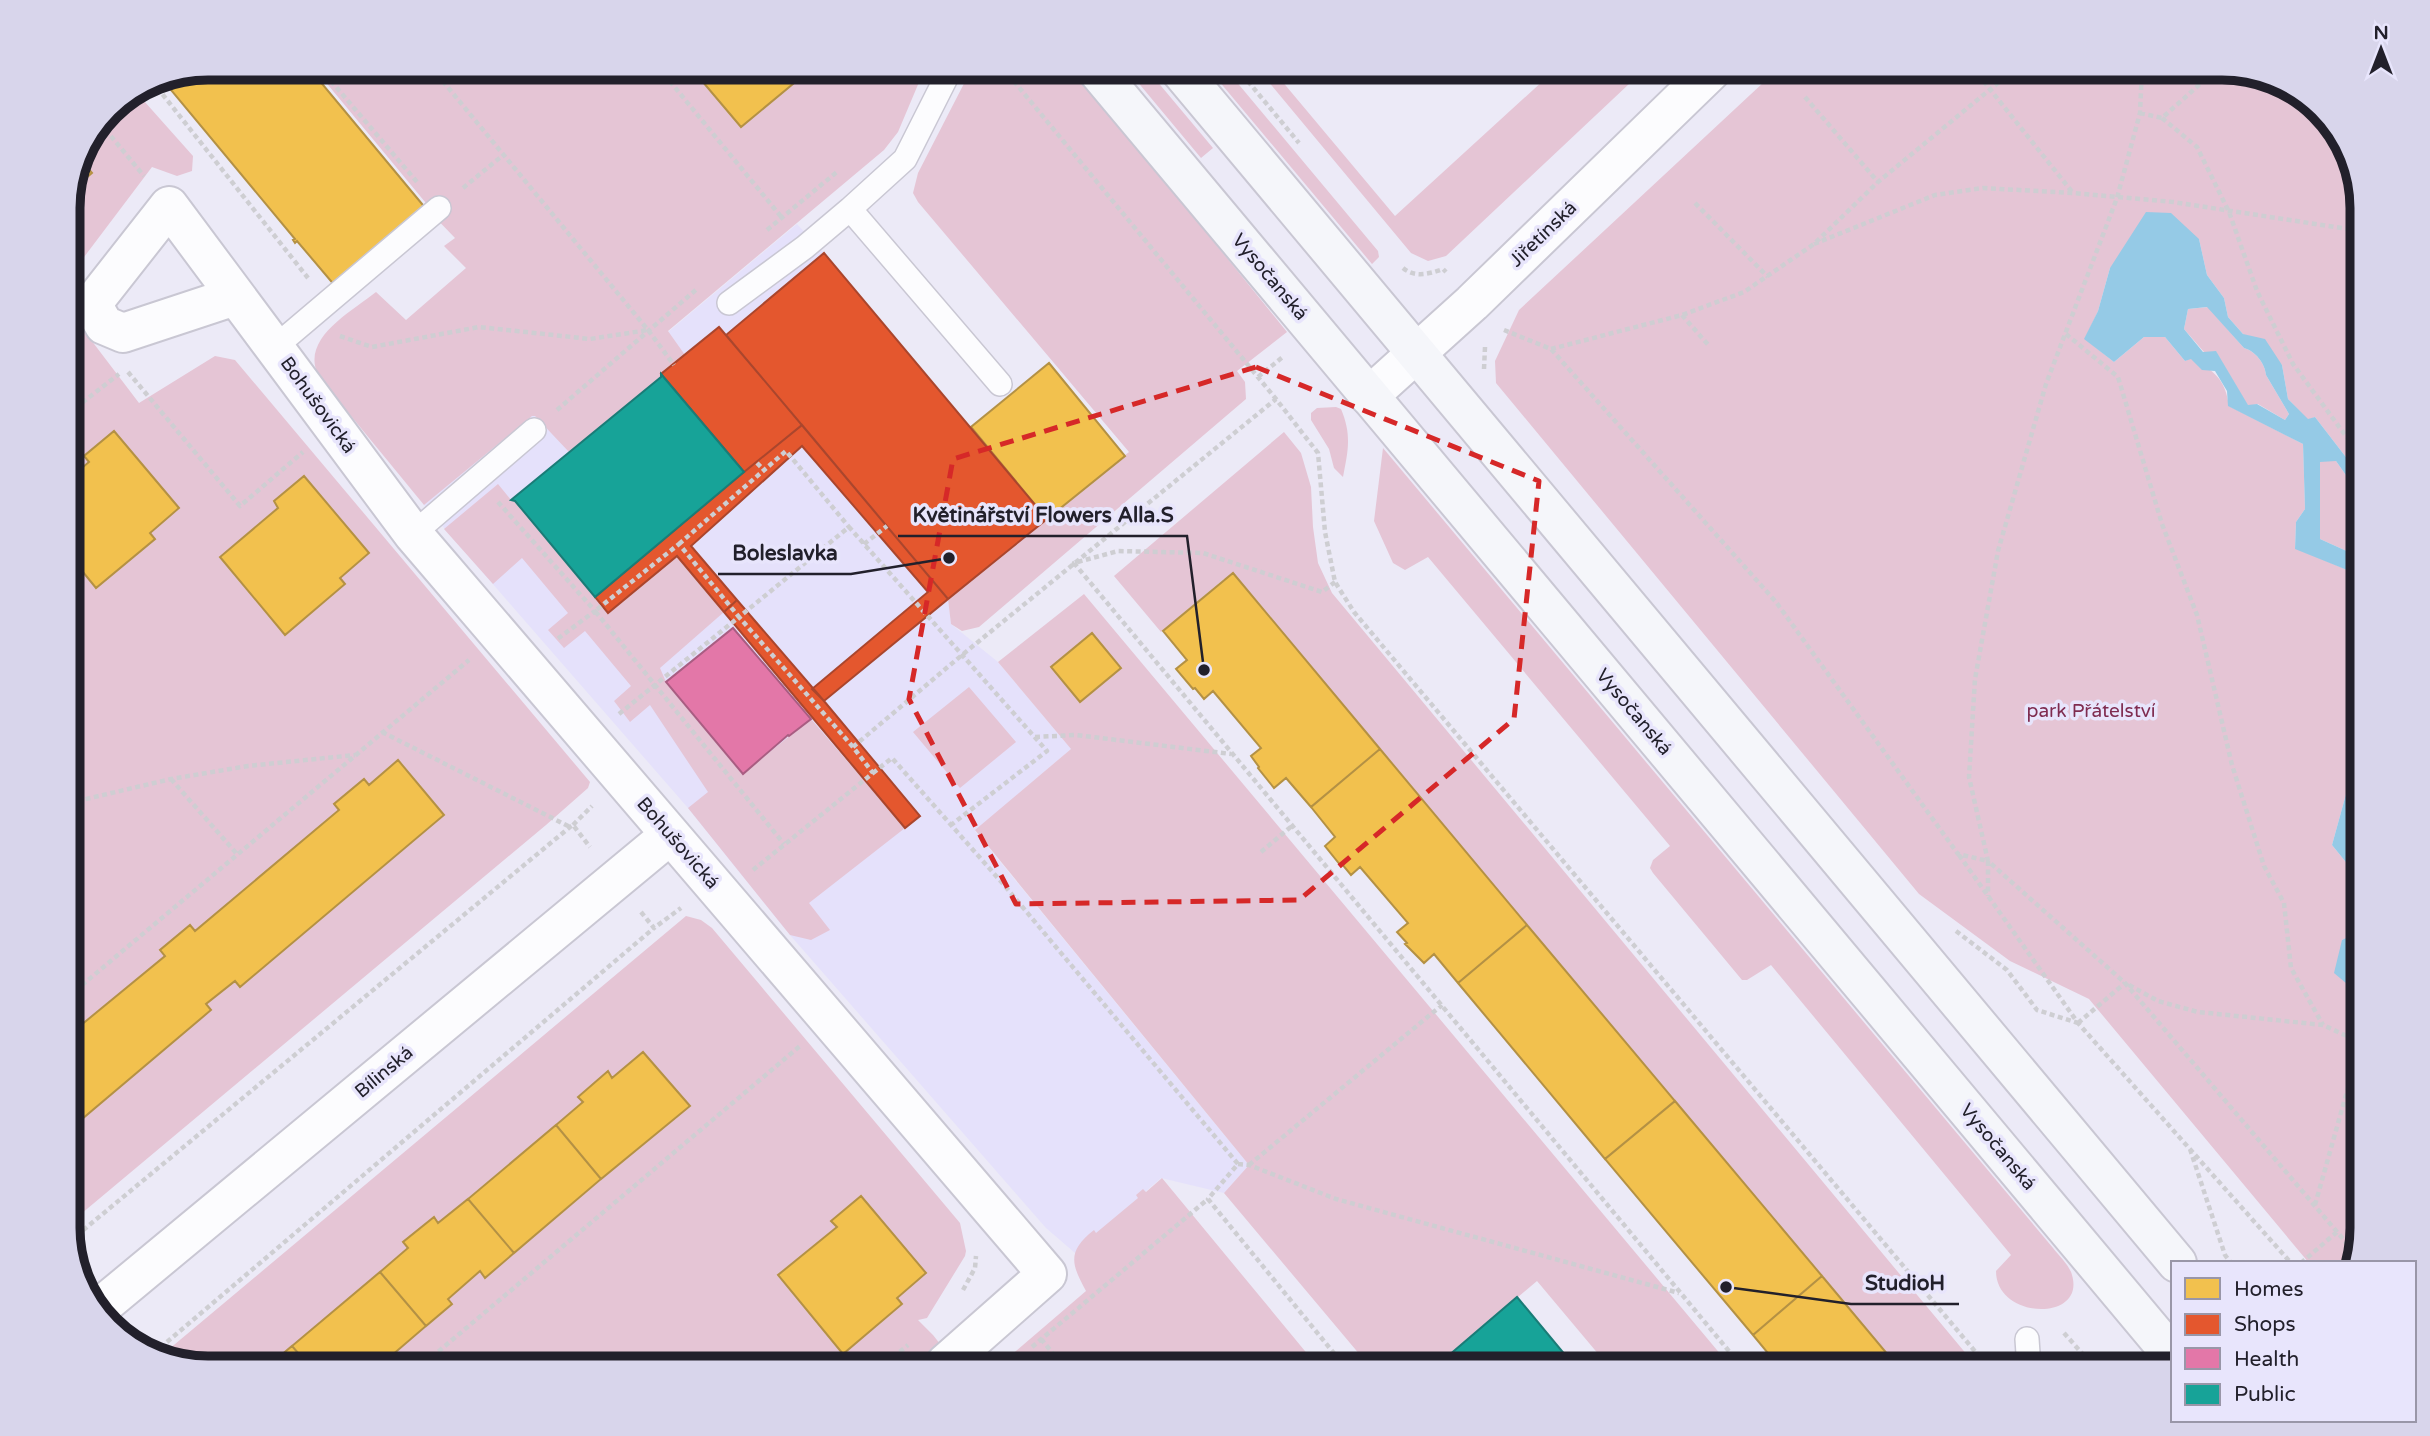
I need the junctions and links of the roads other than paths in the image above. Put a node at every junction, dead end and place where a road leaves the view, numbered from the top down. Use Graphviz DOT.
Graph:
graph roads {
  1 [pos="945,80"];
  2 [pos="1104,80"];
  3 [pos="1188,80"];
  4 [pos="1702,80"];
  5 [pos="439,208"];
  6 [pos="850,209"];
  7 [pos="235,296"];
  8 [pos="729,303"];
  9 [pos="289,335"];
  10 [pos="1416,352"];
  11 [pos="1000,384"];
  12 [pos="1369,396"];
  13 [pos="534,429"];
  14 [pos="412,534"];
  15 [pos="670,835"];
  16 [pos="2175,1261"];
  17 [pos="104,1302"];
  18 [pos="2026,1339"];
  19 [pos="2171,1354"];
  20 [pos="954,1356"];
  21 [pos="2028,1356"];
  1 -- 6 [label="lane"];
  2 -- 12 [label="main road, Vysočanská"];
  3 -- 10 [label="main road"];
  4 -- 10 [label="street, Jiřetínská"];
  5 -- 9 [label="lane"];
  6 -- 8 [label="lane"];
  6 -- 11 [label="lane"];
  7 -- 7 [label="street, Bohušovická"];
  7 -- 9 [label="street, Bohušovická"];
  9 -- 14 [label="street, Bohušovická"];
  10 -- 12 [label="street, Jiřetínská"];
  10 -- 16 [label="main road"];
  12 -- 19 [label="main road, Vysočanská"];
  13 -- 14 [label="lane"];
  14 -- 15 [label="street, Bohušovická"];
  15 -- 17 [label="street, Bílinská"];
  15 -- 20 [label="street, Bohušovická"];
  18 -- 21 [label="lane"];
}
